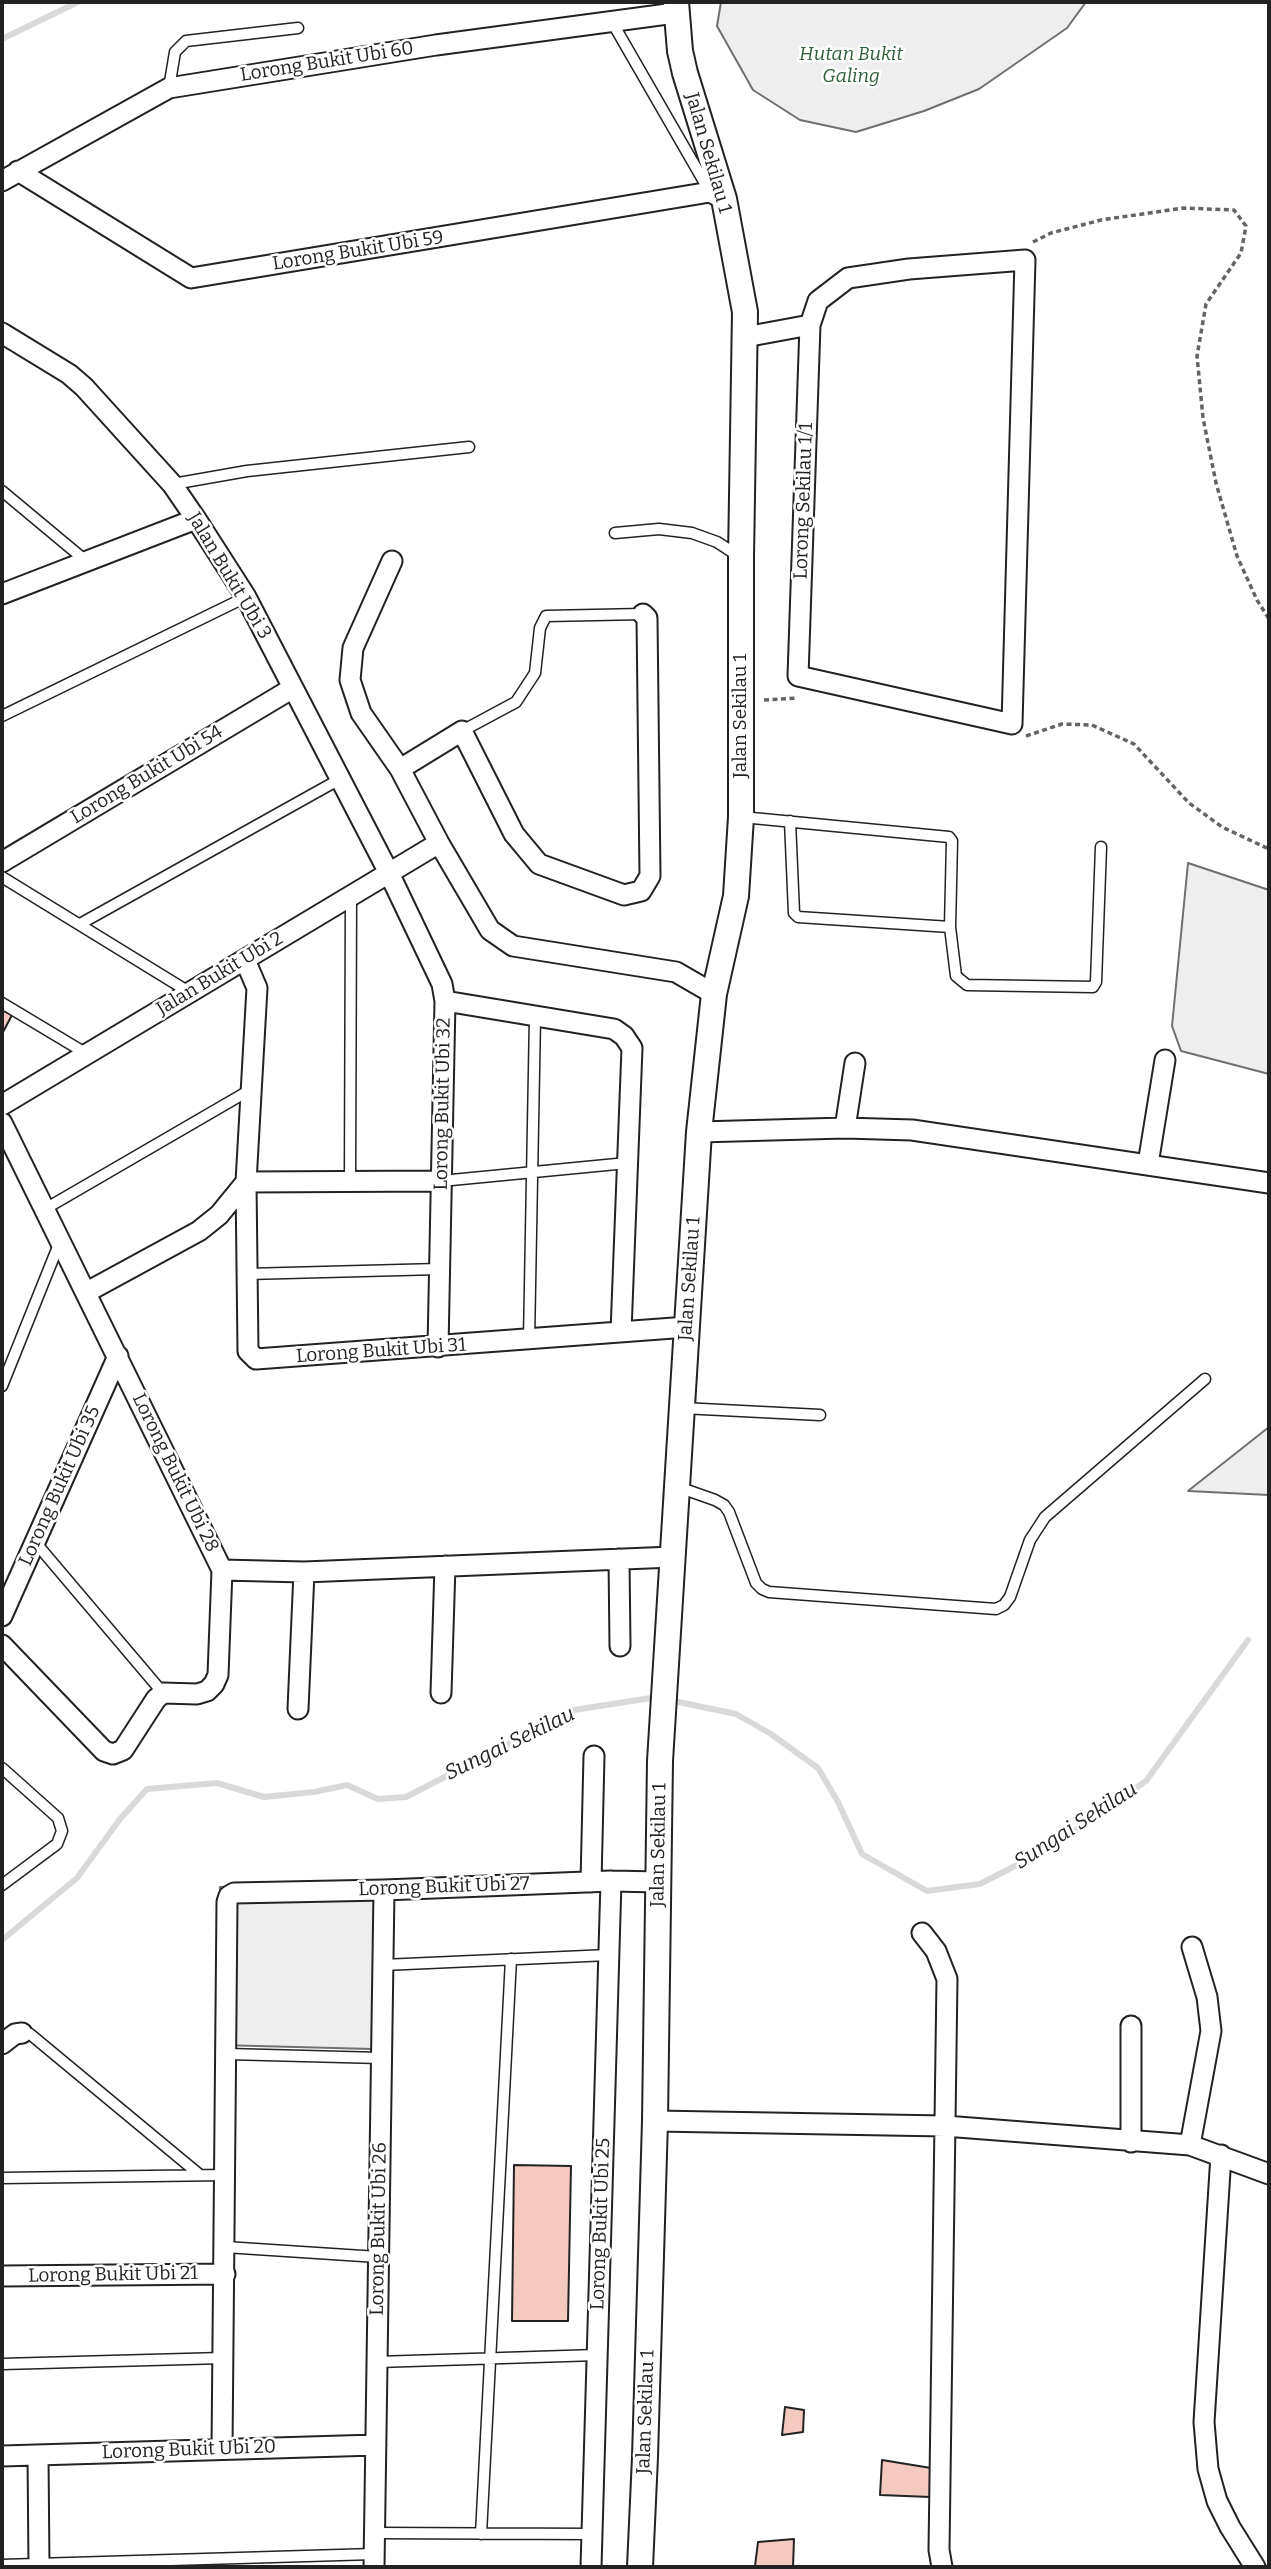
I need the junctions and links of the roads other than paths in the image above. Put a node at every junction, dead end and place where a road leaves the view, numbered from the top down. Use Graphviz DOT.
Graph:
graph roads {
  1 [pos="676,7"];
  2 [pos="611,21"];
  3 [pos="298,29"];
  4 [pos="169,88"];
  5 [pos="10,176"];
  6 [pos="717,196"];
  7 [pos="810,326"];
  8 [pos="2,332"];
  9 [pos="745,337"];
  10 [pos="469,447"];
  11 [pos="172,484"];
  12 [pos="2,491"];
  13 [pos="196,519"];
  14 [pos="615,533"];
  15 [pos="741,557"];
  16 [pos="86,561"];
  17 [pos="391,561"];
  18 [pos="2,594"];
  19 [pos="246,597"];
  20 [pos="643,614"];
  21 [pos="293,688"];
  22 [pos="2,716"];
  23 [pos="462,731"];
  24 [pos="400,769"];
  25 [pos="340,779"];
  26 [pos="741,817"];
  27 [pos="790,821"];
  28 [pos="439,843"];
  29 [pos="1101,847"];
  30 [pos="2,862"];
  31 [pos="389,873"];
  32 [pos="2,877"];
  33 [pos="351,895"];
  34 [pos="80,924"];
  35 [pos="950,927"];
  36 [pos="245,960"];
  37 [pos="190,993"];
  38 [pos="714,994"];
  39 [pos="445,1001"];
  40 [pos="2,1003"];
  41 [pos="535,1017"];
  42 [pos="87,1054"];
  43 [pos="1165,1060"];
  44 [pos="855,1063"];
  45 [pos="250,1090"];
  46 [pos="2,1105"];
  47 [pos="2,1123"];
  48 [pos="845,1128"];
  49 [pos="699,1132"];
  50 [pos="627,1163"];
  51 [pos="1148,1164"];
  52 [pos="532,1172"];
  53 [pos="350,1181"];
  54 [pos="441,1181"];
  55 [pos="246,1182"];
  56 [pos="1269,1183"];
  57 [pos="45,1209"];
  58 [pos="61,1240"];
  59 [pos="439,1269"];
  60 [pos="247,1274"];
  61 [pos="87,1292"];
  62 [pos="687,1327"];
  63 [pos="621,1332"];
  64 [pos="529,1340"];
  65 [pos="438,1347"];
  66 [pos="118,1356"];
  67 [pos="1205,1379"];
  68 [pos="2,1386"];
  69 [pos="682,1408"];
  70 [pos="820,1415"];
  71 [pos="677,1487"];
  72 [pos="35,1542"];
  73 [pos="673,1557"];
  74 [pos="619,1559"];
  75 [pos="444,1566"];
  76 [pos="222,1570"];
  77 [pos="304,1572"];
  78 [pos="2,1616"];
  79 [pos="2,1645"];
  80 [pos="620,1646"];
  81 [pos="163,1693"];
  82 [pos="441,1693"];
  83 [pos="298,1709"];
  84 [pos="594,1756"];
  85 [pos="2,1768"];
  86 [pos="601,1882"];
  87 [pos="659,1882"];
  88 [pos="2,1885"];
  89 [pos="384,1890"];
  90 [pos="922,1933"];
  91 [pos="1192,1947"];
  92 [pos="609,1955"];
  93 [pos="511,1959"];
  94 [pos="383,1965"];
  95 [pos="1131,2026"];
  96 [pos="22,2033"];
  97 [pos="2,2044"];
  98 [pos="227,2054"];
  99 [pos="382,2058"];
  100 [pos="655,2121"];
  101 [pos="946,2126"];
  102 [pos="1131,2142"];
  103 [pos="1190,2145"];
  104 [pos="1221,2155"];
  105 [pos="1269,2174"];
  106 [pos="200,2175"];
  107 [pos="226,2175"];
  108 [pos="2,2178"];
  109 [pos="225,2247"];
  110 [pos="378,2257"];
  111 [pos="225,2274"];
  112 [pos="2,2276"];
  113 [pos="597,2355"];
  114 [pos="224,2358"];
  115 [pos="491,2358"];
  116 [pos="377,2362"];
  117 [pos="2,2364"];
  118 [pos="376,2445"];
  119 [pos="222,2449"];
  120 [pos="38,2455"];
  121 [pos="2,2456"];
  122 [pos="374,2533"];
  123 [pos="481,2534"];
  124 [pos="592,2534"];
  125 [pos="374,2561"];
  126 [pos="2,2565"];
  127 [pos="39,2565"];
  128 [pos="591,2567"];
  129 [pos="640,2567"];
  130 [pos="942,2567"];
  131 [pos="1255,2567"];
  1 -- 2 [label="street, Lorong Bukit Ubi 60"];
  1 -- 6 [label="street, Jalan Sekilau 1"];
  2 -- 4 [label="street, Lorong Bukit Ubi 60"];
  2 -- 6 [label="lane"];
  3 -- 4 [label="lane"];
  4 -- 5 [label="street, Lorong Bukit Ubi 60"];
  5 -- 6 [label="street, Lorong Bukit Ubi 59"];
  6 -- 9 [label="street, Jalan Sekilau 1"];
  7 -- 7 [label="street, Lorong Sekilau 1/1"];
  7 -- 9 [label="street"];
  8 -- 11 [label="street, Jalan Bukit Ubi 3"];
  9 -- 15 [label="street, Jalan Sekilau 1"];
  10 -- 11 [label="lane"];
  11 -- 13 [label="street, Jalan Bukit Ubi 3"];
  12 -- 16 [label="lane"];
  13 -- 16 [label="street"];
  13 -- 19 [label="street, Jalan Bukit Ubi 3"];
  14 -- 15 [label="lane"];
  15 -- 26 [label="street, Jalan Sekilau 1"];
  16 -- 18 [label="street"];
  17 -- 24 [label="street"];
  19 -- 21 [label="street, Jalan Bukit Ubi 3"];
  19 -- 22 [label="lane"];
  20 -- 23 [label="lane"];
  20 -- 23 [label="street"];
  21 -- 25 [label="street, Jalan Bukit Ubi 3"];
  21 -- 30 [label="street, Lorong Bukit Ubi 54"];
  23 -- 24 [label="street"];
  24 -- 28 [label="street"];
  25 -- 31 [label="street, Jalan Bukit Ubi 3"];
  25 -- 34 [label="lane"];
  26 -- 27 [label="lane"];
  26 -- 38 [label="street, Jalan Sekilau 1"];
  27 -- 35 [label="lane"];
  27 -- 35 [label="lane"];
  28 -- 31 [label="street, Jalan Bukit Ubi 2"];
  28 -- 38 [label="street"];
  29 -- 35 [label="lane"];
  31 -- 33 [label="street, Jalan Bukit Ubi 2"];
  31 -- 39 [label="street, Lorong Bukit Ubi 32"];
  32 -- 34 [label="lane"];
  33 -- 36 [label="street, Jalan Bukit Ubi 2"];
  33 -- 53 [label="lane"];
  34 -- 37 [label="lane"];
  36 -- 37 [label="street, Jalan Bukit Ubi 2"];
  36 -- 45 [label="street, Lorong Bukit Ubi 31"];
  37 -- 42 [label="street, Jalan Bukit Ubi 2"];
  38 -- 49 [label="street, Jalan Sekilau 1"];
  39 -- 41 [label="street"];
  39 -- 54 [label="street, Lorong Bukit Ubi 32"];
  40 -- 42 [label="lane"];
  41 -- 50 [label="street"];
  41 -- 52 [label="lane"];
  42 -- 46 [label="street, Jalan Bukit Ubi 2"];
  43 -- 51 [label="street"];
  44 -- 48 [label="street"];
  45 -- 55 [label="street, Lorong Bukit Ubi 31"];
  45 -- 57 [label="lane"];
  47 -- 57 [label="street, Lorong Bukit Ubi 28"];
  48 -- 49 [label="street"];
  48 -- 51 [label="street"];
  49 -- 62 [label="street, Jalan Sekilau 1"];
  50 -- 52 [label="lane"];
  50 -- 63 [label="street"];
  51 -- 56 [label="street"];
  52 -- 54 [label="lane"];
  52 -- 64 [label="lane"];
  53 -- 54 [label="street"];
  53 -- 55 [label="street"];
  54 -- 59 [label="street, Lorong Bukit Ubi 32"];
  55 -- 60 [label="street, Lorong Bukit Ubi 31"];
  55 -- 61 [label="street"];
  57 -- 58 [label="street, Lorong Bukit Ubi 28"];
  58 -- 61 [label="street, Lorong Bukit Ubi 28"];
  58 -- 68 [label="lane"];
  59 -- 60 [label="lane"];
  59 -- 65 [label="street, Lorong Bukit Ubi 32"];
  60 -- 65 [label="street, Lorong Bukit Ubi 31"];
  61 -- 66 [label="street, Lorong Bukit Ubi 28"];
  62 -- 63 [label="street, Lorong Bukit Ubi 31"];
  62 -- 69 [label="street, Jalan Sekilau 1"];
  63 -- 64 [label="street, Lorong Bukit Ubi 31"];
  64 -- 65 [label="street, Lorong Bukit Ubi 31"];
  66 -- 72 [label="street, Lorong Bukit Ubi 35"];
  66 -- 76 [label="street, Lorong Bukit Ubi 28"];
  67 -- 71 [label="lane"];
  69 -- 70 [label="lane"];
  69 -- 71 [label="street, Jalan Sekilau 1"];
  71 -- 73 [label="street, Jalan Sekilau 1"];
  72 -- 78 [label="street, Lorong Bukit Ubi 35"];
  72 -- 81 [label="lane"];
  73 -- 74 [label="street, Lorong Bukit Ubi 28"];
  73 -- 87 [label="street, Jalan Sekilau 1"];
  74 -- 75 [label="street, Lorong Bukit Ubi 28"];
  74 -- 80 [label="street"];
  75 -- 77 [label="street, Lorong Bukit Ubi 28"];
  75 -- 82 [label="street"];
  76 -- 77 [label="street, Lorong Bukit Ubi 28"];
  76 -- 81 [label="street"];
  77 -- 83 [label="street"];
  79 -- 81 [label="street"];
  84 -- 86 [label="street, Lorong Bukit Ubi 25"];
  85 -- 88 [label="lane"];
  86 -- 87 [label="street, Lorong Bukit Ubi 27"];
  86 -- 89 [label="street, Lorong Bukit Ubi 27"];
  86 -- 92 [label="street, Lorong Bukit Ubi 25"];
  87 -- 100 [label="street, Jalan Sekilau 1"];
  89 -- 94 [label="street, Lorong Bukit Ubi 26"];
  89 -- 98 [label="street, Lorong Bukit Ubi 27"];
  90 -- 101 [label="street"];
  91 -- 103 [label="street"];
  92 -- 93 [label="lane"];
  92 -- 113 [label="street, Lorong Bukit Ubi 25"];
  93 -- 94 [label="lane"];
  93 -- 115 [label="lane"];
  94 -- 99 [label="street, Lorong Bukit Ubi 26"];
  95 -- 102 [label="street"];
  96 -- 97 [label="street"];
  96 -- 106 [label="lane"];
  98 -- 99 [label="lane"];
  98 -- 107 [label="street"];
  99 -- 110 [label="street, Lorong Bukit Ubi 26"];
  100 -- 101 [label="street"];
  100 -- 129 [label="street, Jalan Sekilau 1"];
  101 -- 102 [label="street"];
  101 -- 130 [label="street"];
  102 -- 103 [label="street"];
  103 -- 104 [label="street"];
  104 -- 105 [label="street"];
  104 -- 131 [label="street"];
  106 -- 107 [label="lane"];
  106 -- 108 [label="lane"];
  107 -- 109 [label="street"];
  109 -- 110 [label="lane"];
  109 -- 111 [label="street"];
  110 -- 116 [label="street, Lorong Bukit Ubi 26"];
  111 -- 112 [label="street, Lorong Bukit Ubi 21"];
  111 -- 114 [label="street"];
  113 -- 115 [label="lane"];
  113 -- 124 [label="street, Lorong Bukit Ubi 25"];
  114 -- 117 [label="lane"];
  114 -- 119 [label="street"];
  115 -- 116 [label="lane"];
  115 -- 123 [label="lane"];
  116 -- 118 [label="street, Lorong Bukit Ubi 26"];
  118 -- 119 [label="street, Lorong Bukit Ubi 20"];
  118 -- 122 [label="street, Lorong Bukit Ubi 26"];
  119 -- 120 [label="street, Lorong Bukit Ubi 20"];
  120 -- 121 [label="street, Lorong Bukit Ubi 20"];
  120 -- 127 [label="street"];
  122 -- 123 [label="lane"];
  122 -- 125 [label="street, Lorong Bukit Ubi 26"];
  123 -- 124 [label="lane"];
  124 -- 128 [label="street, Lorong Bukit Ubi 25"];
  125 -- 127 [label="lane"];
  126 -- 127 [label="lane"];
}
